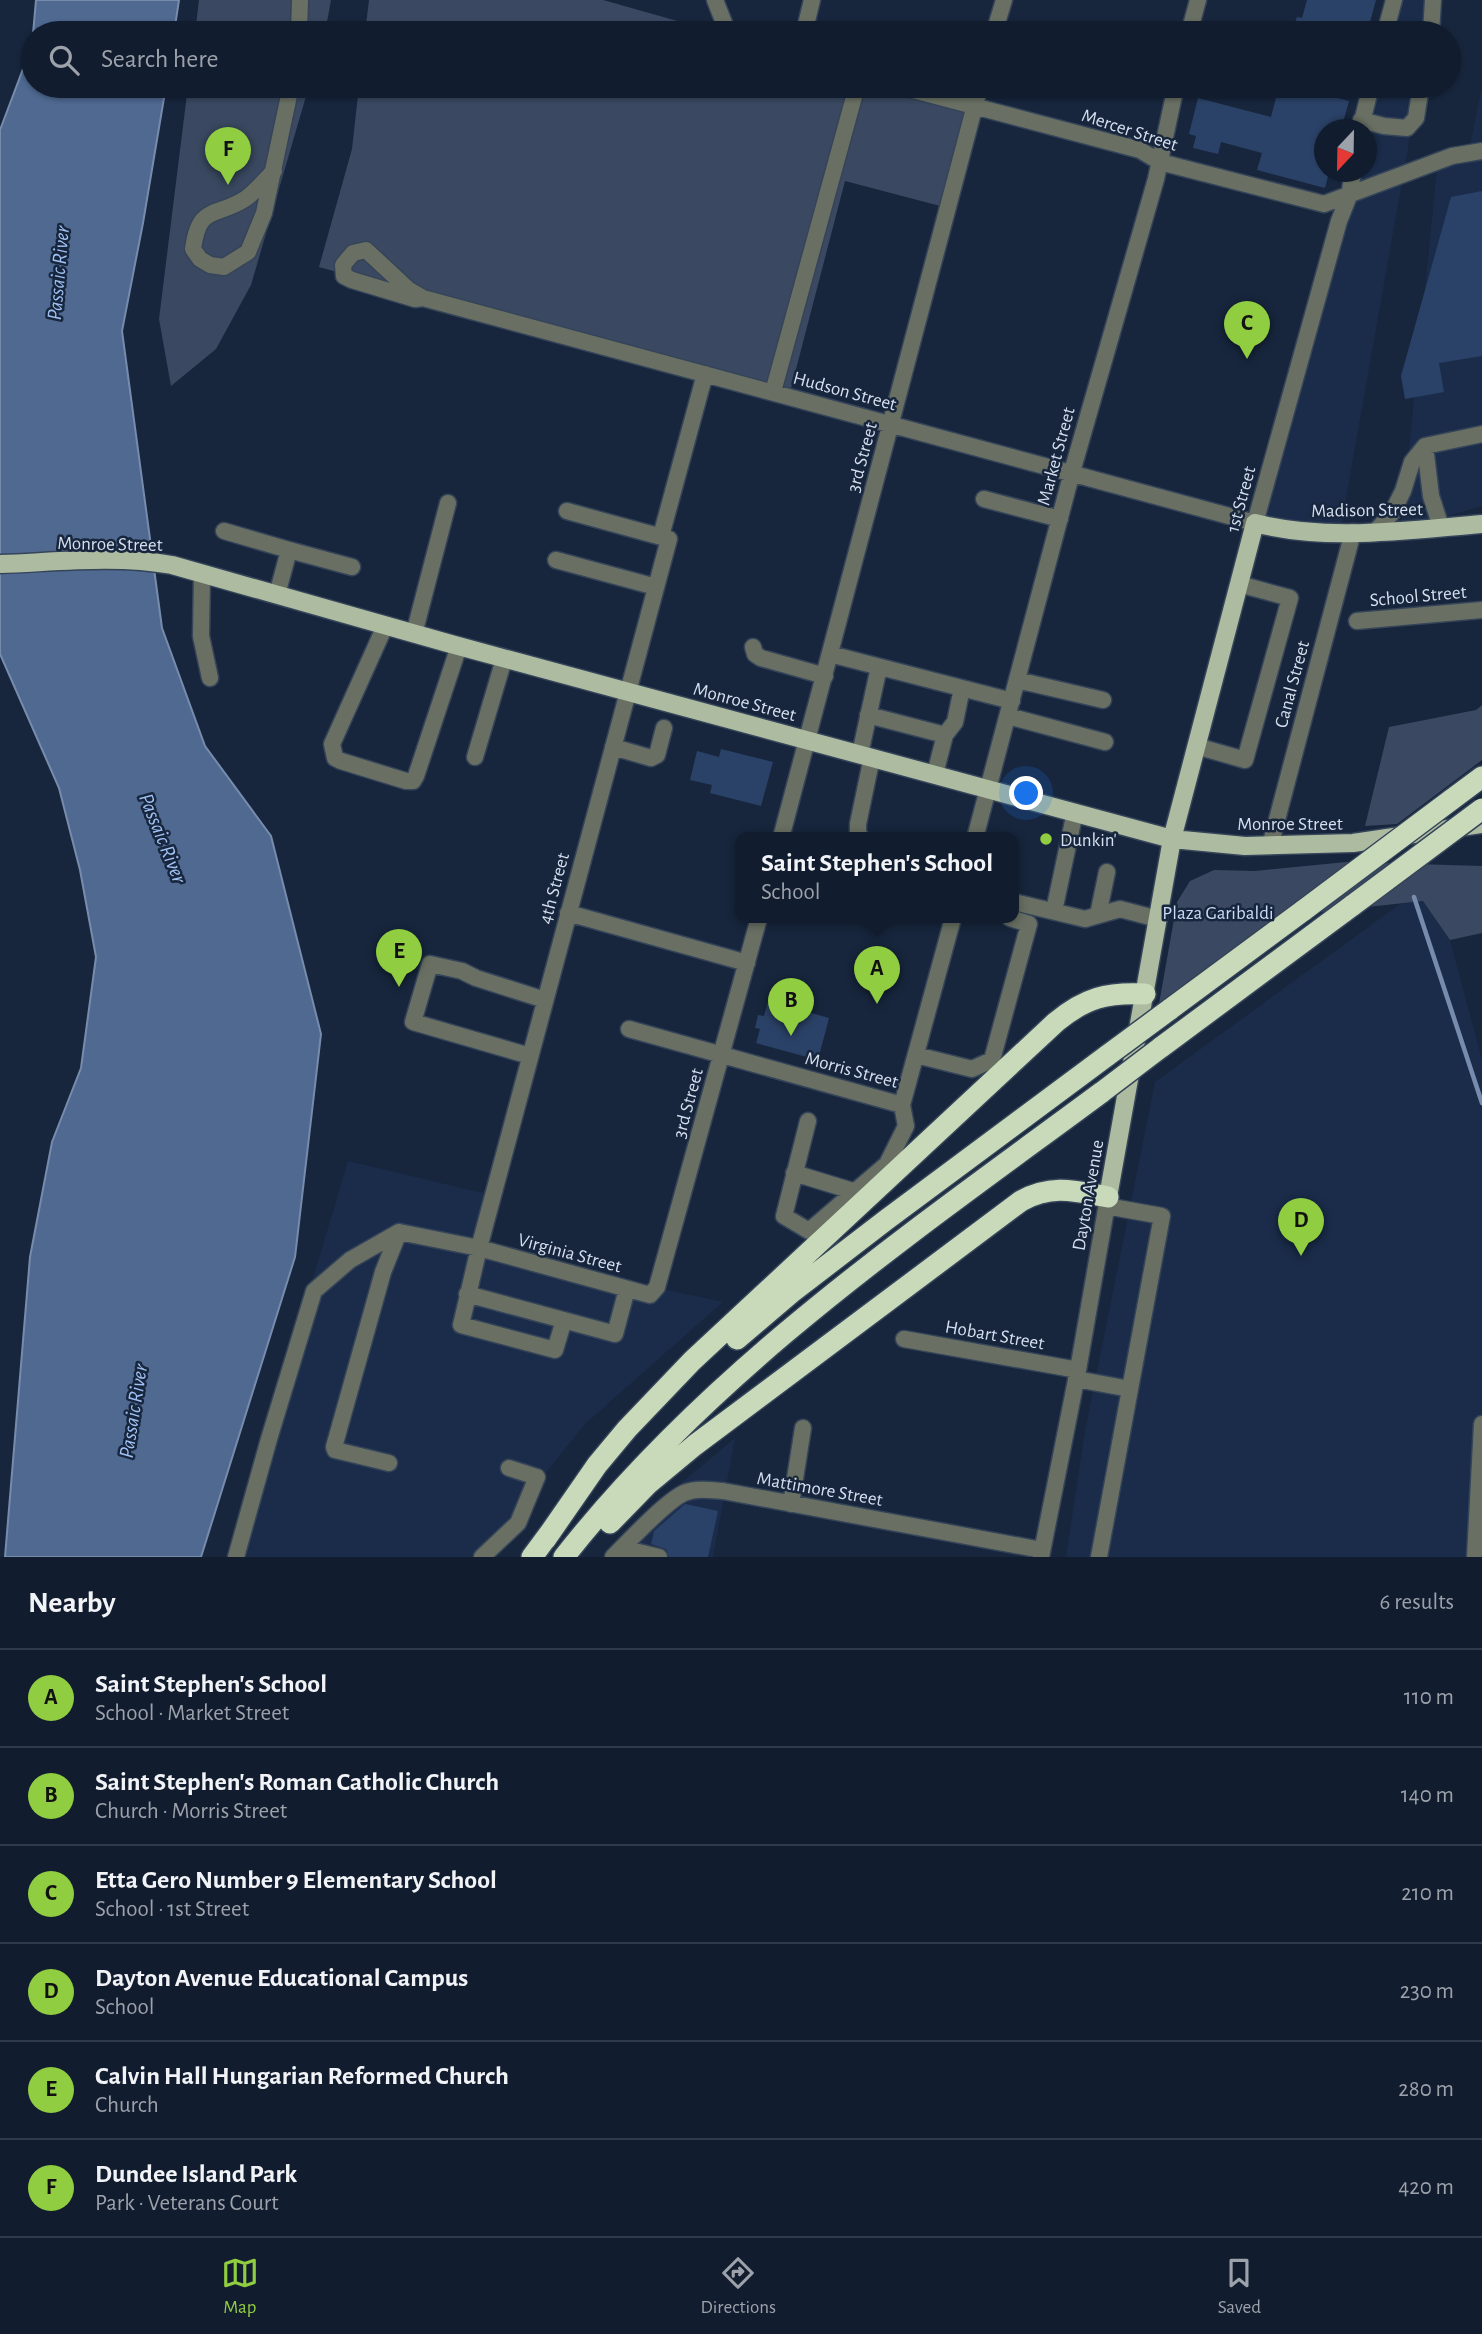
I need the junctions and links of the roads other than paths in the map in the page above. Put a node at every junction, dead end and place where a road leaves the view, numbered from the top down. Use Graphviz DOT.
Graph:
graph roads {
  1 [pos="300,0"];
  2 [pos="715,0"];
  3 [pos="813,0"];
  4 [pos="1003,0"];
  5 [pos="1198,0"];
  6 [pos="1394,0"];
  7 [pos="1433,0"];
  8 [pos="299,21"];
  9 [pos="723,21"];
  10 [pos="807,21"];
  11 [pos="997,21"];
  12 [pos="1192,21"];
  13 [pos="1388,21"];
  14 [pos="1432,21"];
  15 [pos="289,98"];
  16 [pos="854,98"];
  17 [pos="944,98"];
  18 [pos="976,98"];
  19 [pos="1173,98"];
  20 [pos="1368,98"];
  21 [pos="1419,98"];
  22 [pos="974,106"];
  23 [pos="1363,119"];
  24 [pos="1377,126"];
  25 [pos="1482,151"];
  26 [pos="1160,162"];
  27 [pos="274,172"];
  28 [pos="1351,182"];
  29 [pos="1349,196"];
  30 [pos="424,298"];
  31 [pos="705,374"];
  32 [pos="773,392"];
  33 [pos="891,424"];
  34 [pos="1482,435"];
  35 [pos="1425,446"];
  36 [pos="1072,472"];
  37 [pos="985,499"];
  38 [pos="448,503"];
  39 [pos="567,511"];
  40 [pos="1060,519"];
  41 [pos="1255,523"];
  42 [pos="1482,524"];
  43 [pos="1441,527"];
  44 [pos="224,531"];
  45 [pos="1375,531"];
  46 [pos="1353,532"];
  47 [pos="665,538"];
  48 [pos="289,550"];
  49 [pos="556,560"];
  50 [pos="0,564"];
  51 [pos="352,568"];
  52 [pos="202,574"];
  53 [pos="1239,584"];
  54 [pos="656,587"];
  55 [pos="277,595"];
  56 [pos="1482,610"];
  57 [pos="1357,621"];
  58 [pos="385,626"];
  59 [pos="414,634"];
  60 [pos="459,646"];
  61 [pos="752,647"];
  62 [pos="830,654"];
  63 [pos="504,659"];
  64 [pos="879,667"];
  65 [pos="825,676"];
  66 [pos="209,678"];
  67 [pos="1017,680"];
  68 [pos="962,688"];
  69 [pos="627,691"];
  70 [pos="1103,700"];
  71 [pos="1010,708"];
  72 [pos="868,715"];
  73 [pos="664,727"];
  74 [pos="945,735"];
  75 [pos="808,739"];
  76 [pos="1105,742"];
  77 [pos="1196,746"];
  78 [pos="612,747"];
  79 [pos="866,755"];
  80 [pos="475,757"];
  81 [pos="935,774"];
  82 [pos="1482,777"];
  83 [pos="989,789"];
  84 [pos="1482,809"];
  85 [pos="1075,812"];
  86 [pos="1482,824"];
  87 [pos="783,832"];
  88 [pos="858,832"];
  89 [pos="977,832"];
  90 [pos="1172,839"];
  91 [pos="1270,846"];
  92 [pos="1107,872"];
  93 [pos="1019,903"];
  94 [pos="1054,911"];
  95 [pos="568,912"];
  96 [pos="1098,915"];
  97 [pos="1158,919"];
  98 [pos="1019,921"];
  99 [pos="758,923"];
  100 [pos="952,923"];
  101 [pos="747,963"];
  102 [pos="1145,994"];
  103 [pos="545,1000"];
  104 [pos="629,1029"];
  105 [pos="722,1055"];
  106 [pos="916,1055"];
  107 [pos="530,1056"];
  108 [pos="902,1105"];
  109 [pos="807,1121"];
  110 [pos="794,1173"];
  111 [pos="856,1192"];
  112 [pos="1107,1202"];
  113 [pos="399,1232"];
  114 [pos="479,1248"];
  115 [pos="627,1289"];
  116 [pos="467,1294"];
  117 [pos="649,1295"];
  118 [pos="564,1320"];
  119 [pos="904,1339"];
  120 [pos="1077,1374"];
  121 [pos="1130,1388"];
  122 [pos="1482,1424"];
  123 [pos="803,1428"];
  124 [pos="389,1463"];
  125 [pos="509,1468"];
  126 [pos="791,1504"];
  127 [pos="545,1540"];
  128 [pos="618,1552"];
  129 [pos="1041,1553"];
  130 [pos="236,1557"];
  131 [pos="482,1557"];
  132 [pos="532,1557"];
  133 [pos="564,1557"];
  134 [pos="582,1557"];
  135 [pos="659,1557"];
  136 [pos="1099,1557"];
  137 [pos="1475,1557"];
  1 -- 8 [label="street"];
  2 -- 9 [label="street"];
  3 -- 10 [label="street"];
  4 -- 11 [label="street"];
  5 -- 12 [label="street"];
  6 -- 13 [label="street"];
  7 -- 14 [label="street"];
  15 -- 27 [label="street"];
  16 -- 32 [label="street"];
  17 -- 22 [label="street, Mercer Street"];
  18 -- 22 [label="street, 3rd Street"];
  19 -- 26 [label="street, Market Street"];
  20 -- 23 [label="street"];
  21 -- 24 [label="street"];
  22 -- 26 [label="street, Mercer Street"];
  22 -- 33 [label="street, 3rd Street"];
  25 -- 29 [label="street, Mercer Street"];
  26 -- 29 [label="street, Mercer Street"];
  26 -- 36 [label="street, Market Street"];
  27 -- 27 [label="street"];
  28 -- 29 [label="street, 1st Street"];
  29 -- 41 [label="street, 1st Street"];
  30 -- 30 [label="street"];
  30 -- 31 [label="street, Hudson Street"];
  31 -- 32 [label="street, Hudson Street"];
  31 -- 47 [label="street, 4th Street"];
  32 -- 33 [label="street, Hudson Street"];
  33 -- 36 [label="street, Hudson Street"];
  33 -- 62 [label="street, 3rd Street"];
  34 -- 35 [label="street"];
  35 -- 43 [label="street"];
  35 -- 45 [label="street"];
  36 -- 40 [label="street, Market Street"];
  36 -- 41 [label="street, Hudson Street"];
  37 -- 40 [label="street"];
  38 -- 59 [label="street"];
  39 -- 47 [label="street"];
  40 -- 67 [label="street, Market Street"];
  41 -- 46 [label="main road, Madison Street"];
  41 -- 53 [label="main road, 1st Street"];
  42 -- 43 [label="main road, Madison Street"];
  43 -- 45 [label="main road, Madison Street"];
  44 -- 48 [label="street"];
  45 -- 46 [label="main road, Madison Street"];
  46 -- 91 [label="street, Canal Street"];
  47 -- 54 [label="street, 4th Street"];
  48 -- 51 [label="street"];
  48 -- 55 [label="street"];
  49 -- 54 [label="street"];
  50 -- 52 [label="main road, Monroe Street"];
  52 -- 55 [label="main road, Monroe Street"];
  52 -- 66 [label="street"];
  53 -- 77 [label="main road, 1st Street"];
  53 -- 77 [label="street"];
  54 -- 69 [label="street, 4th Street"];
  55 -- 58 [label="main road, Monroe Street"];
  56 -- 57 [label="street, School Street"];
  58 -- 59 [label="main road, Monroe Street"];
  58 -- 60 [label="street"];
  59 -- 60 [label="main road, Monroe Street"];
  60 -- 63 [label="main road, Monroe Street"];
  61 -- 65 [label="street"];
  62 -- 64 [label="street"];
  62 -- 65 [label="street, 3rd Street"];
  63 -- 69 [label="main road, Monroe Street"];
  63 -- 80 [label="street"];
  64 -- 68 [label="street"];
  64 -- 72 [label="street"];
  65 -- 75 [label="street, 3rd Street"];
  67 -- 70 [label="street"];
  67 -- 71 [label="street, Market Street"];
  68 -- 71 [label="street"];
  68 -- 74 [label="street"];
  69 -- 75 [label="main road, Monroe Street"];
  69 -- 78 [label="street, 4th Street"];
  71 -- 76 [label="street"];
  71 -- 83 [label="street, Market Street"];
  72 -- 74 [label="street"];
  72 -- 79 [label="street"];
  73 -- 78 [label="street"];
  74 -- 81 [label="street"];
  75 -- 79 [label="main road, Monroe Street"];
  75 -- 87 [label="street, 3rd Street"];
  77 -- 90 [label="main road, 1st Street"];
  78 -- 95 [label="street, 4th Street"];
  79 -- 81 [label="main road, Monroe Street"];
  79 -- 88 [label="street"];
  81 -- 83 [label="main road, Monroe Street"];
  82 -- 127 [label="highway, bridge"];
  83 -- 85 [label="main road, Monroe Street"];
  83 -- 89 [label="street, Market Street"];
  84 -- 133 [label="highway, bridge"];
  85 -- 90 [label="main road, Monroe Street"];
  85 -- 94 [label="street"];
  86 -- 91 [label="main road, Monroe Street"];
  90 -- 91 [label="main road, Monroe Street"];
  90 -- 97 [label="main road, Dayton Avenue"];
  92 -- 96 [label="street"];
  93 -- 94 [label="street"];
  94 -- 96 [label="street"];
  95 -- 101 [label="street"];
  95 -- 103 [label="street, 4th Street"];
  96 -- 97 [label="street"];
  97 -- 102 [label="main road, Dayton Avenue"];
  98 -- 106 [label="street"];
  99 -- 101 [label="street, 3rd Street"];
  100 -- 106 [label="street"];
  101 -- 105 [label="street, 3rd Street"];
  102 -- 112 [label="main road, Dayton Avenue"];
  102 -- 127 [label="highway"];
  103 -- 107 [label="street, 4th Street"];
  103 -- 107 [label="street"];
  104 -- 105 [label="street, Morris Street"];
  105 -- 108 [label="street, Morris Street"];
  105 -- 117 [label="street, 3rd Street"];
  106 -- 108 [label="street"];
  107 -- 114 [label="street, 4th Street"];
  108 -- 111 [label="street"];
  109 -- 110 [label="street"];
  110 -- 111 [label="street"];
  110 -- 111 [label="street"];
  112 -- 120 [label="street, Dayton Avenue"];
  112 -- 121 [label="street"];
  112 -- 134 [label="highway"];
  113 -- 114 [label="street, Virginia Street"];
  113 -- 124 [label="street"];
  113 -- 130 [label="street"];
  114 -- 115 [label="street, Virginia Street"];
  114 -- 116 [label="street, 4th Street"];
  115 -- 117 [label="street, Virginia Street"];
  115 -- 118 [label="street"];
  116 -- 118 [label="street"];
  116 -- 118 [label="street, 4th Street"];
  119 -- 120 [label="street, Hobart Street"];
  120 -- 121 [label="street, Hobart Street"];
  120 -- 129 [label="street, Dayton Avenue"];
  121 -- 136 [label="street"];
  122 -- 137 [label="street"];
  123 -- 126 [label="street"];
  125 -- 131 [label="street"];
  126 -- 128 [label="street, Mattimore Street"];
  126 -- 129 [label="street, Mattimore Street"];
  127 -- 132 [label="highway"];
  128 -- 135 [label="street"];
}
